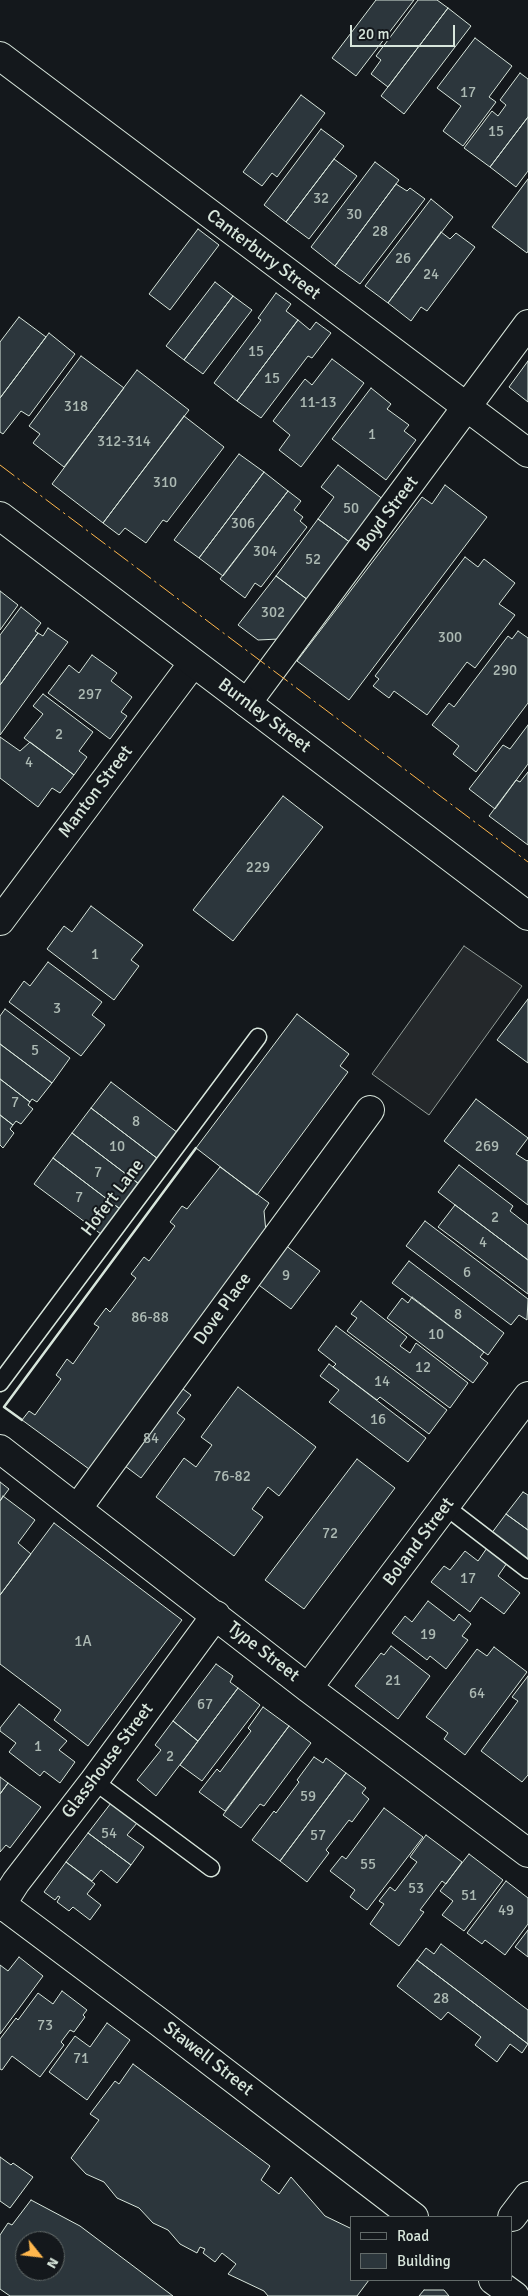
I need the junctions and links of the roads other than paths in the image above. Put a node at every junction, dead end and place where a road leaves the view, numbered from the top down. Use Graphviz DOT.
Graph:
graph roads {
  1 [pos="0,56"];
  2 [pos="528,324"];
  3 [pos="465,407"];
  4 [pos="528,453"];
  5 [pos="0,516"];
  6 [pos="193,662"];
  7 [pos="247,703"];
  8 [pos="528,916"];
  9 [pos="0,921"];
  10 [pos="258,1037"];
  11 [pos="370,1110"];
  12 [pos="0,1383"];
  13 [pos="528,1396"];
  14 [pos="0,1449"];
  15 [pos="446,1507"];
  16 [pos="77,1509"];
  17 [pos="528,1570"];
  18 [pos="216,1615"];
  19 [pos="308,1688"];
  20 [pos="94,1781"];
  21 [pos="528,1853"];
  22 [pos="211,1868"];
  23 [pos="1,1905"];
  24 [pos="528,2196"];
  25 [pos="413,2216"];
  26 [pos="513,2216"];
  27 [pos="494,2281"];
  28 [pos="515,2296"];
  1 -- 3 [label="street, Canterbury Street"];
  2 -- 3 [label="street, Boyd Street"];
  3 -- 4 [label="street, Canterbury Street"];
  3 -- 7 [label="street, Boyd Street"];
  5 -- 6 [label="street, Burnley Street"];
  6 -- 7 [label="street, Burnley Street"];
  6 -- 9 [label="street, Manton Street"];
  7 -- 8 [label="street, Burnley Street"];
  10 -- 12 [label="lane, Hofert Lane"];
  11 -- 16 [label="street, Dove Place"];
  13 -- 15 [label="street, Boland Street"];
  14 -- 16 [label="street, Type Street"];
  15 -- 17 [label="lane"];
  15 -- 19 [label="street, Boland Street"];
  16 -- 18 [label="street, Type Street"];
  18 -- 19 [label="street, Type Street"];
  18 -- 20 [label="street, Glasshouse Street"];
  19 -- 21 [label="street, Type Street"];
  20 -- 22 [label="lane"];
  20 -- 23 [label="street, Glasshouse Street"];
  23 -- 25 [label="street, Stawell Street"];
  24 -- 26 [label="street"];
  27 -- 28 [label="street"];
}
